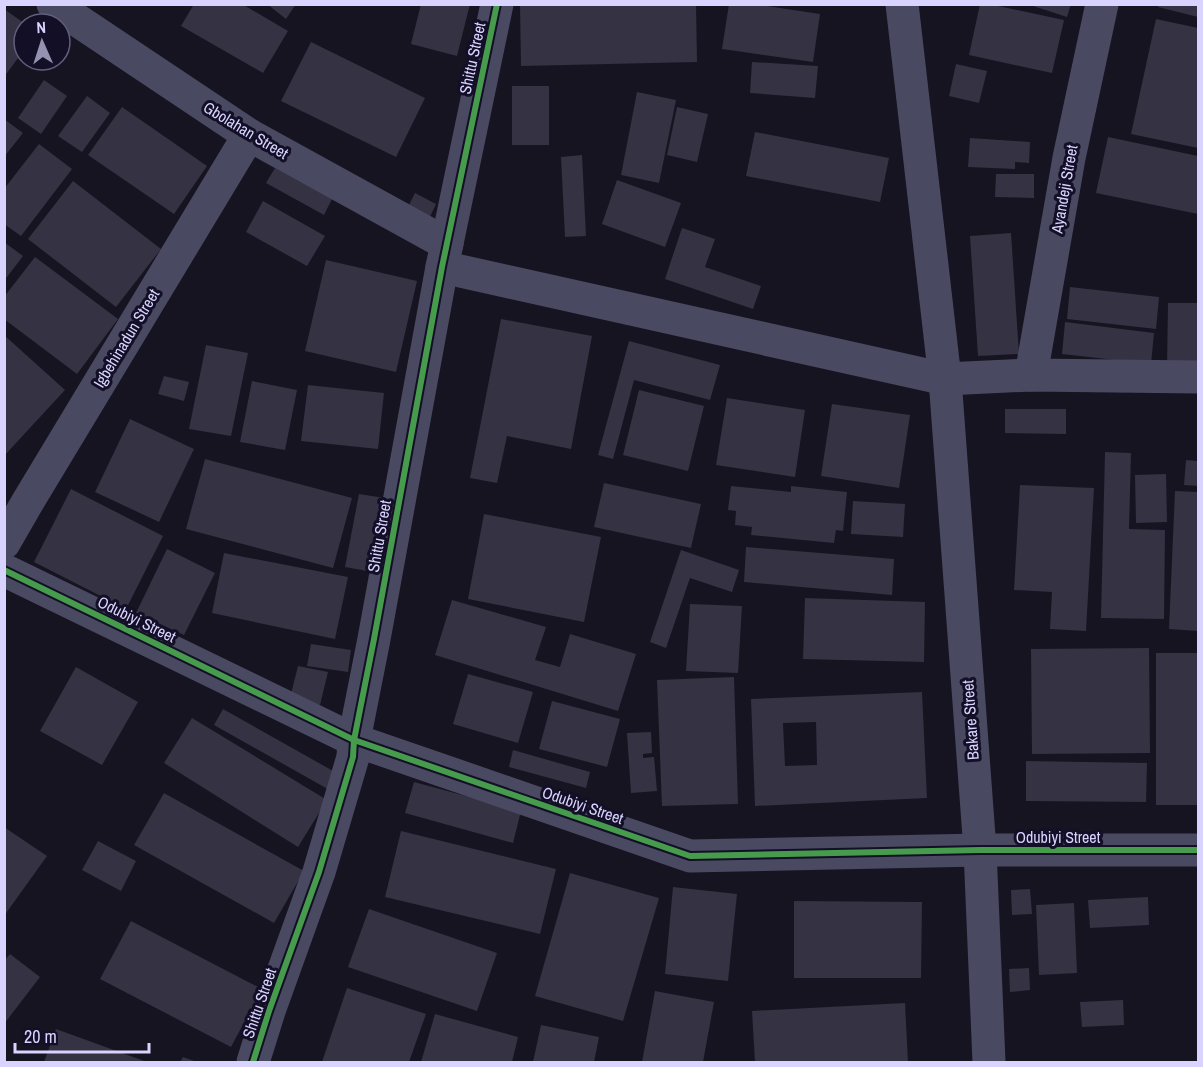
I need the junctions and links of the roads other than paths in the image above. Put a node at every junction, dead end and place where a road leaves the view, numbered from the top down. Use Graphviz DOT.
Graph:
graph roads {
  1 [pos="53,4"];
  2 [pos="497,4"];
  3 [pos="902,4"];
  4 [pos="1102,4"];
  5 [pos="249,135"];
  6 [pos="444,255"];
  7 [pos="1031,375"];
  8 [pos="1198,377"];
  9 [pos="945,379"];
  10 [pos="4,543"];
  11 [pos="4,570"];
  12 [pos="354,740"];
  13 [pos="980,850"];
  14 [pos="1198,850"];
  15 [pos="253,1062"];
  16 [pos="989,1062"];
  1 -- 5 [label="street, Gbolahan Street"];
  2 -- 6 [label="street, Shittu Street"];
  3 -- 9 [label="street, Bakare Street"];
  4 -- 7 [label="street, Ayandeji Street"];
  5 -- 6 [label="street, Gbolahan Street"];
  5 -- 10 [label="street, Igbehinadun Street"];
  6 -- 9 [label="street, Gbolahan Street"];
  6 -- 12 [label="street, Shittu Street"];
  7 -- 8 [label="street, Gbolahan Street"];
  7 -- 9 [label="street, Gbolahan Street"];
  9 -- 13 [label="street, Bakare Street"];
  11 -- 12 [label="street, Odubiyi Street"];
  12 -- 13 [label="street, Odubiyi Street"];
  12 -- 15 [label="street, Shittu Street"];
  13 -- 14 [label="street, Odubiyi Street"];
  13 -- 16 [label="street, Bakare Street"];
}
